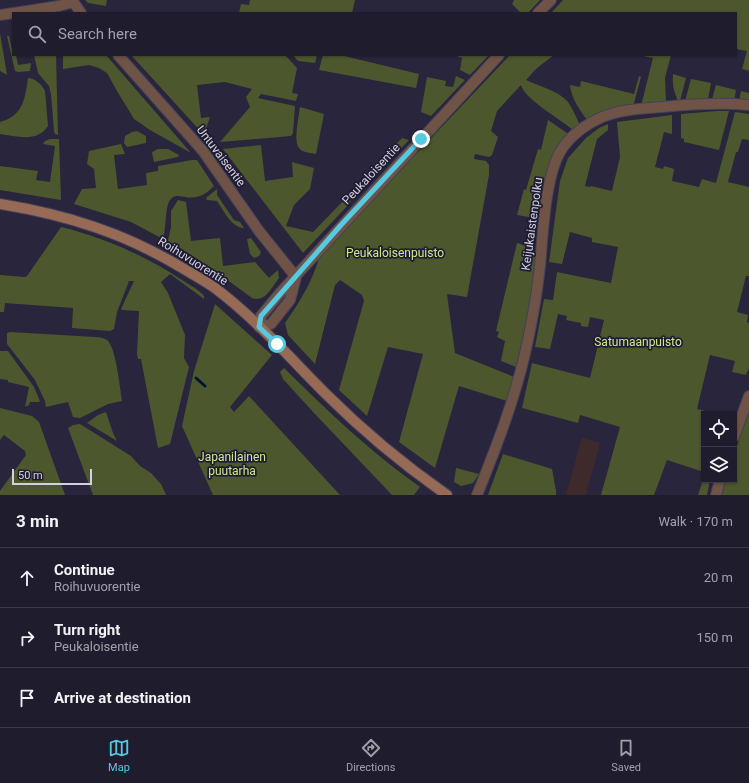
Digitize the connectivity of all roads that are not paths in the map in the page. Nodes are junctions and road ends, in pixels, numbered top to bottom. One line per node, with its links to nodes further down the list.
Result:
1 (551, 0): 5 (street)
2 (72, 1): 3 (street); 4 (street)
3 (19, 12)
4 (80, 12)
5 (539, 12)
6 (12, 13): 7 (street)
7 (0, 16)
8 (119, 56): 12 (street, Untuvaisentie)
9 (498, 56): 12 (street, Peukaloisentie)
10 (749, 105): 18 (street, Keijukaistenpolku)
11 (0, 204): 13 (main road, Roihuvuorentie)
12 (296, 277): 13 (street, Peukaloisentie)
13 (259, 327): 17 (main road, Roihuvuorentie)
14 (749, 396): 15 (street)
15 (737, 429)
16 (719, 483): 19 (street)
17 (447, 495)
18 (477, 495)
19 (716, 495)

